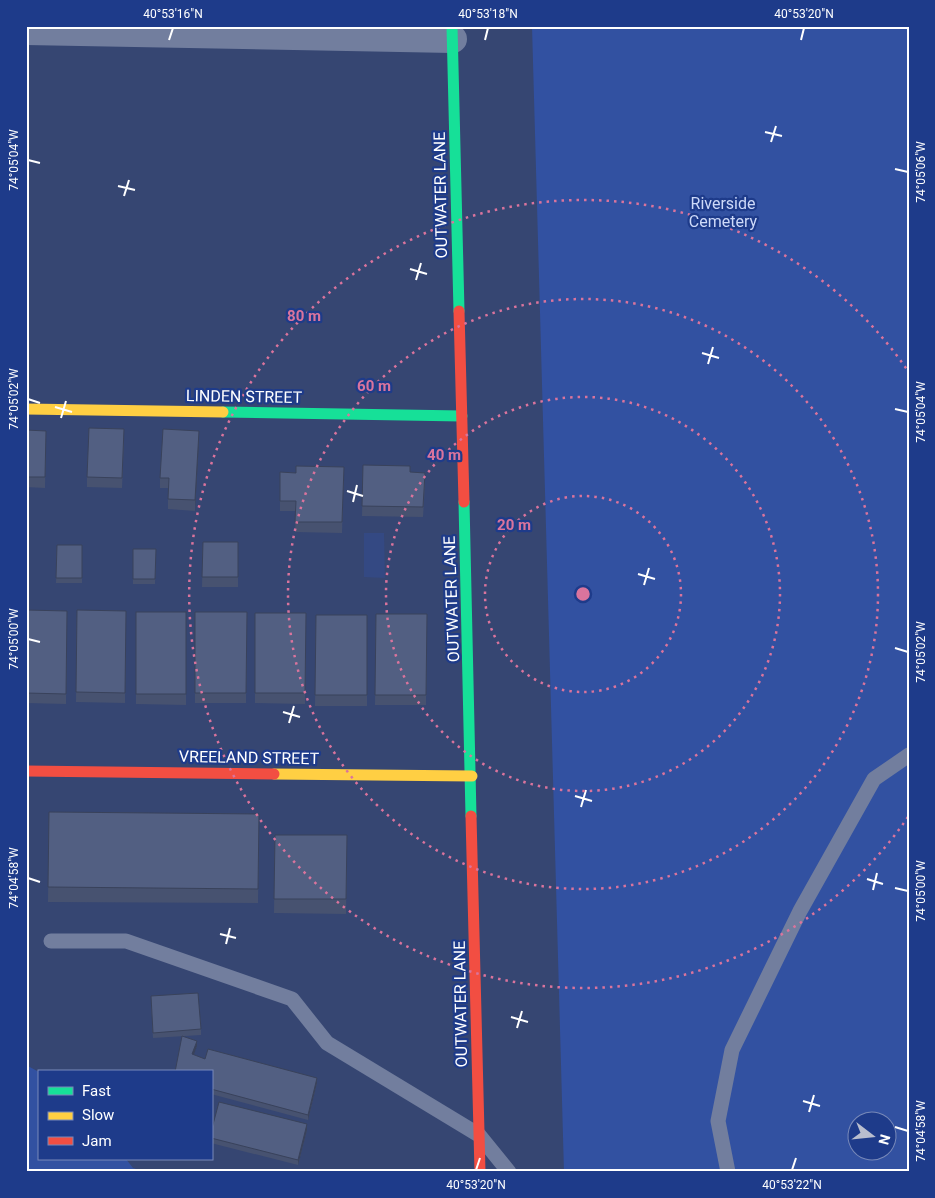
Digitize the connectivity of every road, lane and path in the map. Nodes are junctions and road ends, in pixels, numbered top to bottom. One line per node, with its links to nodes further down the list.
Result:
1 (26, 31): 2 (street)
2 (452, 33): 4 (street, OUTWATER LANE)
3 (26, 409): 4 (street, LINDEN STREET)
4 (462, 416): 7 (street, OUTWATER LANE)
5 (909, 755): 12 (lane)
6 (26, 771): 7 (street, VREELAND STREET)
7 (472, 776): 9 (street, OUTWATER LANE)
8 (51, 941): 9 (lane)
9 (479, 1135): 10 (street, OUTWATER LANE); 11 (lane)
10 (480, 1172)
11 (509, 1172)
12 (728, 1172)

